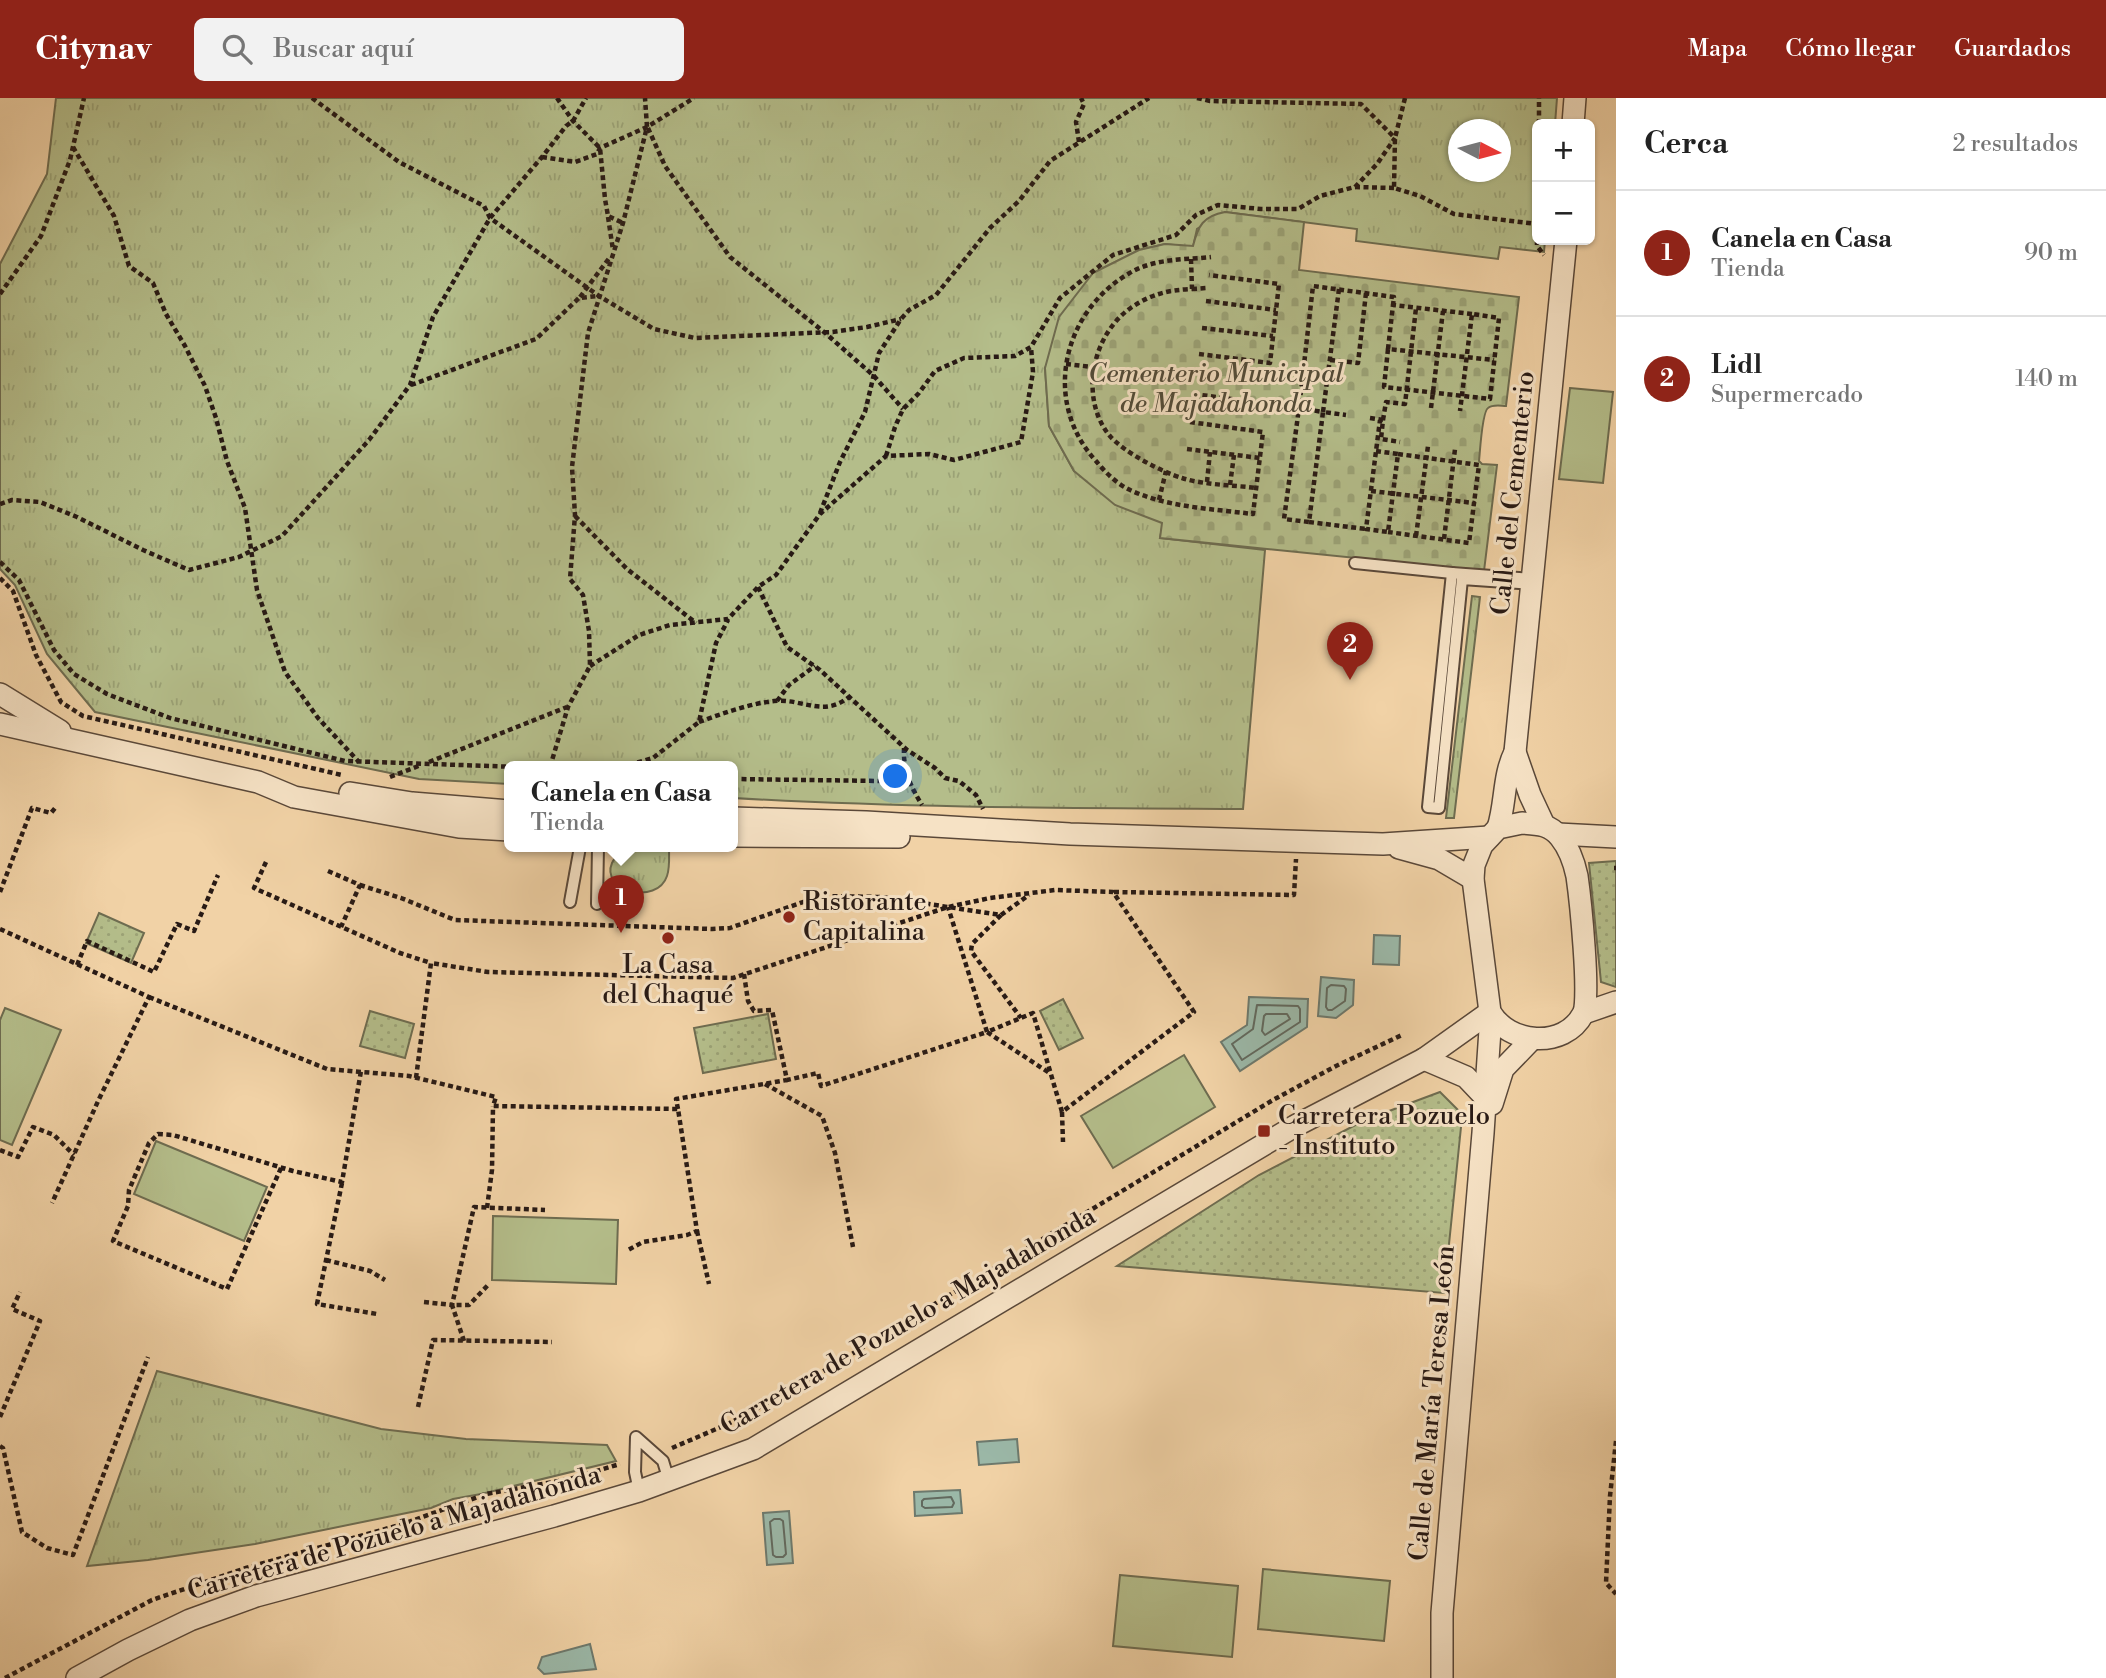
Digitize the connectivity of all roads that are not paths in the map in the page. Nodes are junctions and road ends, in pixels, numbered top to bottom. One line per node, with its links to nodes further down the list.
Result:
1 (1575, 98): 2 (street)
2 (1573, 119)
3 (1566, 245): 6 (street, Calle del Cementerio)
4 (1355, 563): 5 (lane)
5 (1452, 573): 6 (lane); 6 (lane)
6 (1532, 582): 10 (street, Calle del Cementerio)
7 (0, 694): 9 (street)
8 (0, 724): 9 (street)
9 (74, 740): 11 (street)
10 (1515, 752): 18 (street, Calle del Cementerio); 20 (street, Calle del Cementerio)
11 (258, 782): 12 (street); 19 (street)
12 (412, 803): 13 (street); 15 (street)
13 (504, 811)
14 (738, 818): 16 (street)
15 (504, 819)
16 (866, 822): 17 (street); 21 (street)
17 (738, 827)
18 (1551, 829): 20 (street); 23 (street); 31 (street)
19 (504, 830)
20 (1494, 833): 24 (street); 27 (street)
21 (1070, 834): 22 (street); 24 (street)
22 (738, 836)
23 (1616, 837)
24 (1383, 844): 27 (street)
25 (579, 852): 28 (lane)
26 (598, 852): 29 (lane)
27 (1473, 879): 32 (street)
28 (570, 902)
29 (597, 904)
30 (1616, 1002): 31 (street)
31 (1584, 1013): 33 (street)
32 (1490, 1014): 33 (street); 34 (street, Carretera de Pozuelo a Majadahonda); 35 (street, Calle de María Teresa León)
33 (1532, 1039): 36 (street, Calle de María Teresa León)
34 (1424, 1059): 35 (street); 37 (street, Carretera de Pozuelo a Majadahonda)
35 (1484, 1096): 36 (street, Calle de María Teresa León)
36 (1483, 1133): 40 (street, Calle de María Teresa León)
37 (669, 1481): 38 (street, Carretera de Pozuelo a Majadahonda); 38 (lane)
38 (639, 1491): 39 (street, Carretera de Pozuelo a Majadahonda)
39 (77, 1678)
40 (1442, 1678)

